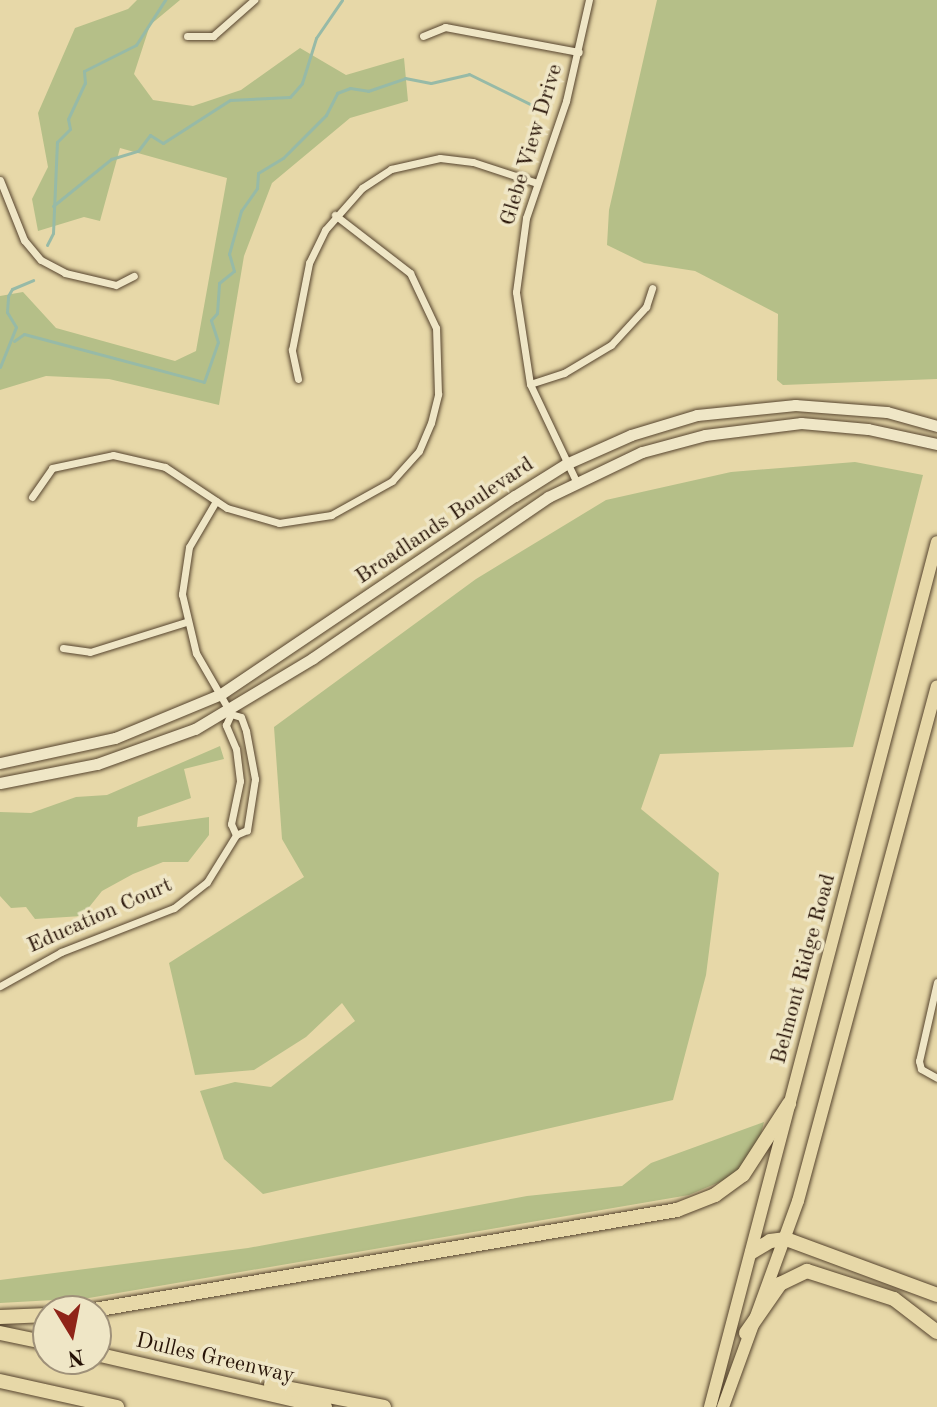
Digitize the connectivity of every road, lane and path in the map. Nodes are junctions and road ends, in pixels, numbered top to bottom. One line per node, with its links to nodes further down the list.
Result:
1 (254, 0): 3 (street)
2 (589, 0): 5 (street, Glebe View Drive)
3 (187, 36)
4 (423, 36): 5 (street)
5 (579, 52): 7 (street, Glebe View Drive)
6 (0, 180): 9 (street)
7 (537, 183): 8 (street); 12 (street, Glebe View Drive)
8 (335, 215): 11 (street); 20 (street)
9 (134, 276)
10 (652, 288): 12 (street)
11 (298, 379)
12 (530, 384): 17 (street, Glebe View Drive)
13 (937, 426): 17 (main road, Broadlands Boulevard)
14 (914, 438): 15 (main road, Broadlands Boulevard); 16 (main road); 18 (main road, Broadlands Boulevard)
15 (937, 444)
16 (937, 454)
17 (566, 464): 18 (street, Glebe View Drive); 25 (main road, Broadlands Boulevard)
18 (576, 481): 26 (main road, Broadlands Boulevard)
19 (32, 497): 20 (street)
20 (216, 501): 22 (street)
21 (937, 542): 33 (main road, Belmont Ridge Road)
22 (186, 622): 23 (street); 25 (street)
23 (63, 648)
24 (937, 686): 34 (main road)
25 (221, 694): 26 (street); 27 (main road, Broadlands Boulevard)
26 (230, 712): 28 (main road, Broadlands Boulevard); 29 (street); 29 (street, Education Court)
27 (0, 763)
28 (0, 783)
29 (236, 835): 31 (street, Education Court)
30 (937, 982): 32 (street)
31 (0, 986)
32 (937, 1078)
33 (789, 1104): 35 (main road, Belmont Ridge Road); 37 (highway)
34 (786, 1239): 35 (highway); 36 (highway); 42 (main road)
35 (752, 1252): 52 (main road, Belmont Ridge Road)
36 (937, 1295)
37 (112, 1307)
38 (32, 1316): 39 (highway)
39 (0, 1317)
40 (937, 1332): 42 (highway)
41 (0, 1333): 43 (highway)
42 (746, 1333): 53 (main road)
43 (32, 1340)
44 (112, 1358): 46 (highway, Dulles Greenway)
45 (0, 1381): 47 (highway)
46 (224, 1382): 50 (highway, Dulles Greenway); 51 (highway)
47 (25, 1386): 48 (highway); 49 (highway)
48 (72, 1407)
49 (117, 1407)
50 (325, 1407)
51 (384, 1407)
52 (710, 1407)
53 (723, 1407)

